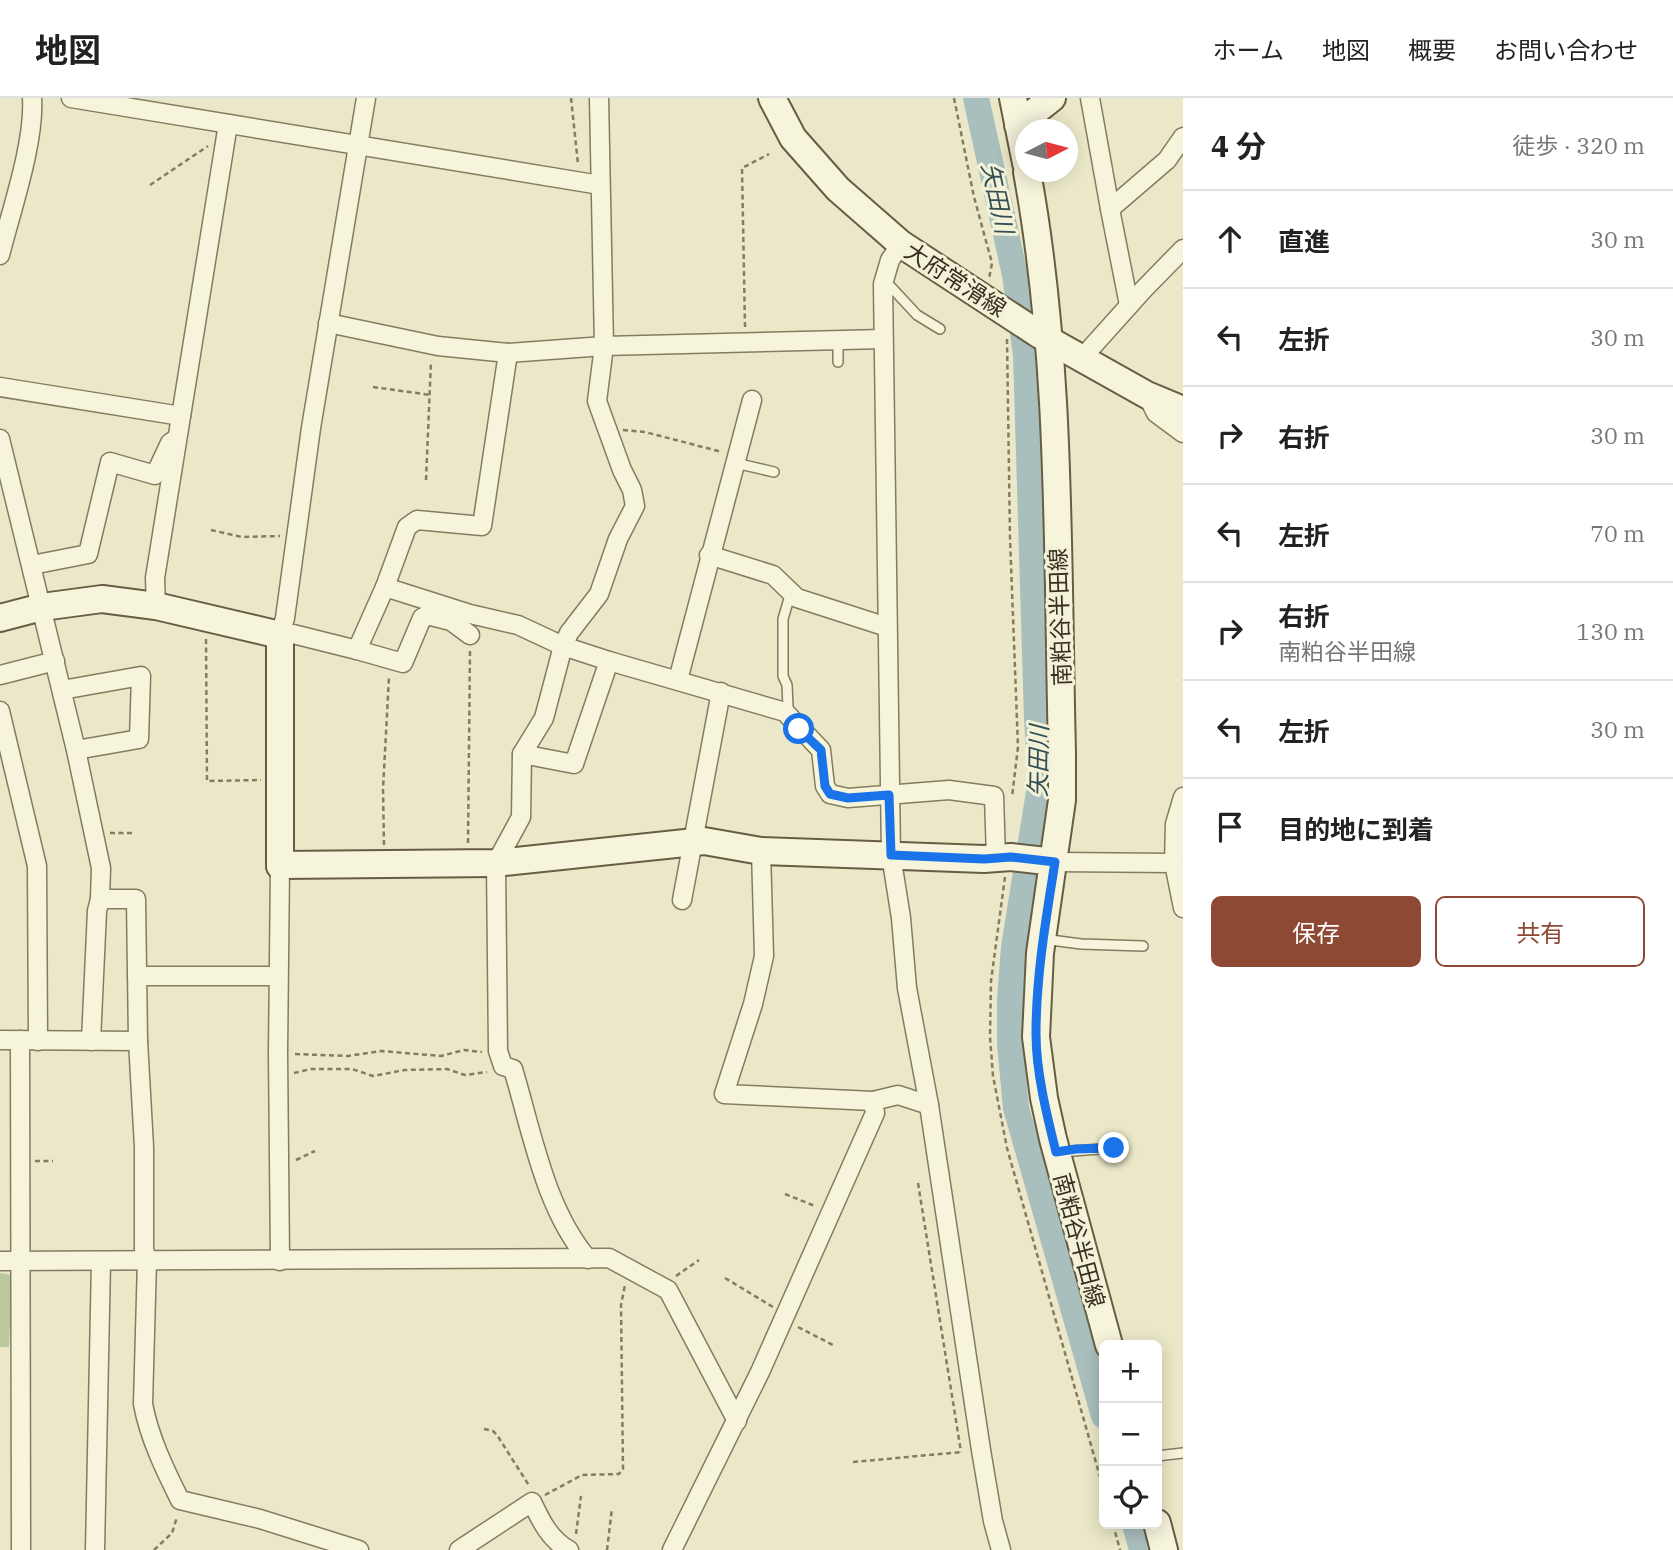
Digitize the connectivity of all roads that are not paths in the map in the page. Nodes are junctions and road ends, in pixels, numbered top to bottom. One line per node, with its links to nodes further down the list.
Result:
1 (32, 98): 19 (street)
2 (71, 98): 11 (street)
3 (366, 98): 13 (street)
4 (599, 98): 15 (street)
5 (772, 98): 17 (street, 大府常滑線)
6 (1013, 98): 9 (street)
7 (1052, 98): 10 (street)
8 (1090, 98): 16 (street)
9 (1017, 119)
10 (1026, 119)
11 (227, 132): 13 (street); 35 (street)
12 (1183, 137): 16 (street)
13 (359, 144): 15 (street); 22 (street)
14 (1029, 182): 24 (street, 南粕谷半田線)
15 (600, 185): 27 (street)
16 (1110, 209): 21 (street)
17 (901, 244): 20 (street); 24 (street, 大府常滑線)
18 (1183, 248): 21 (street)
19 (0, 255)
20 (883, 284): 23 (lane); 25 (street)
21 (1129, 305): 29 (street)
22 (328, 323): 28 (street); 49 (street)
23 (940, 329)
24 (1045, 338): 29 (street, 大府常滑線); 69 (street, 南粕谷半田線)
25 (883, 339): 26 (street); 48 (street)
26 (838, 342): 27 (street); 30 (lane)
27 (604, 346): 28 (street); 51 (street)
28 (508, 353): 43 (street)
29 (1082, 358): 32 (street, 大府常滑線)
30 (838, 362)
31 (0, 387): 35 (street)
32 (1147, 395): 34 (street, 大府常滑線); 36 (street)
33 (752, 400): 39 (street)
34 (1183, 410)
35 (181, 416): 37 (street)
36 (1183, 433)
37 (178, 438): 42 (street); 45 (street)
38 (0, 439): 42 (street)
39 (736, 459): 40 (lane); 41 (street)
40 (774, 472)
41 (709, 555): 44 (street); 56 (street)
42 (32, 565): 46 (street)
43 (385, 587): 51 (street); 52 (street)
44 (791, 592): 48 (street); 60 (lane)
45 (156, 606): 46 (street); 49 (street)
46 (43, 607): 47 (street); 53 (street)
47 (0, 618)
48 (887, 627): 63 (street)
49 (280, 635): 52 (street); 71 (street)
50 (470, 635): 52 (street)
51 (563, 646): 54 (street); 62 (street)
52 (357, 650)
53 (55, 661): 55 (street); 57 (street)
54 (609, 662): 56 (street); 62 (street)
55 (0, 675)
56 (678, 680): 58 (street)
57 (62, 690): 61 (street); 61 (street)
58 (722, 692): 60 (street); 65 (street)
59 (0, 710): 81 (street)
60 (785, 712): 63 (street)
61 (76, 750): 73 (street)
62 (522, 754): 70 (street)
63 (889, 795): 67 (street); 68 (street)
64 (1183, 797): 72 (street)
65 (691, 843): 66 (street); 70 (street); 74 (street)
66 (761, 851): 67 (street); 84 (street)
67 (891, 855): 68 (street); 85 (street)
68 (1004, 857): 69 (street)
69 (1052, 861): 72 (street); 76 (street, 南粕谷半田線)
70 (496, 863): 71 (street); 88 (street)
71 (280, 865): 79 (street)
72 (1178, 866): 75 (street)
73 (100, 899): 78 (street); 82 (street)
74 (682, 900)
75 (1183, 908)
76 (1042, 939): 77 (lane); 87 (street, 南粕谷半田線)
77 (1143, 946)
78 (137, 976): 79 (street); 83 (street)
79 (278, 976): 93 (street)
80 (0, 1040): 81 (street)
81 (29, 1040): 82 (street); 90 (street)
82 (91, 1041): 83 (street)
83 (138, 1041): 92 (street)
84 (873, 1101): 85 (street); 95 (street)
85 (929, 1105): 105 (street)
86 (1114, 1148): 87 (lane)
87 (1056, 1152): 94 (street, 南粕谷半田線)
88 (588, 1259): 93 (street); 95 (street)
89 (0, 1261): 90 (street)
90 (21, 1261): 91 (street); 100 (street)
91 (101, 1261): 92 (street); 101 (street)
92 (147, 1261): 93 (street); 102 (street)
93 (280, 1261)
94 (1108, 1340)
95 (737, 1421): 104 (street)
96 (1183, 1453): 97 (lane)
97 (1162, 1455)
98 (1159, 1529): 106 (street)
99 (572, 1543): 103 (street)
100 (21, 1550)
101 (95, 1550)
102 (359, 1550)
103 (459, 1550)
104 (672, 1550)
105 (1001, 1550)
106 (1164, 1550)

